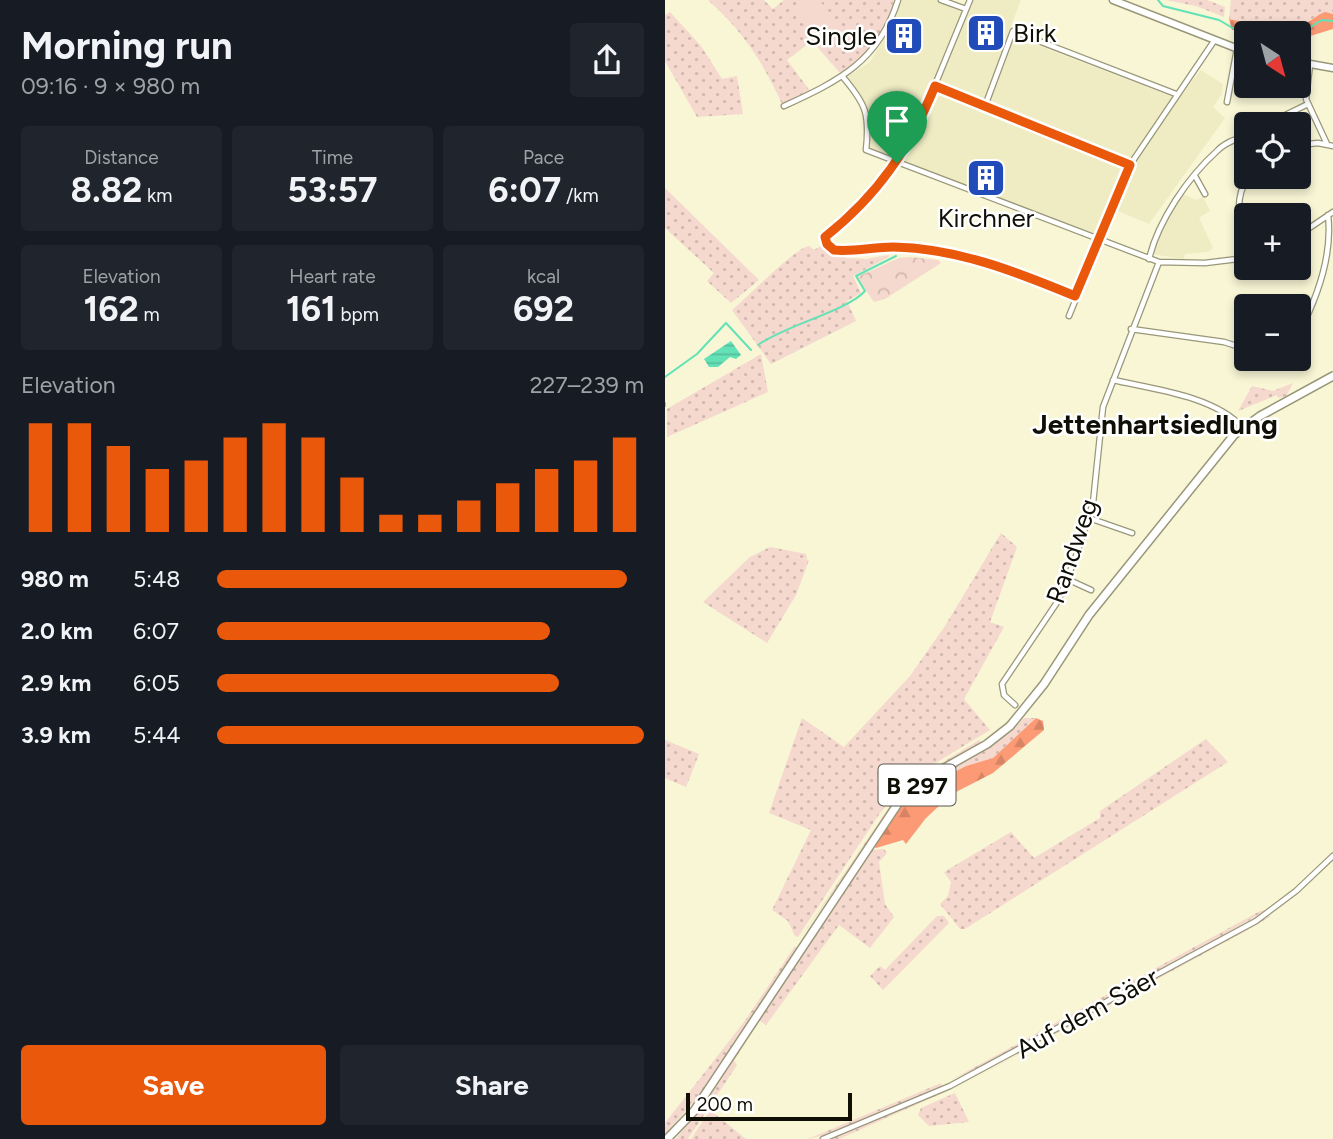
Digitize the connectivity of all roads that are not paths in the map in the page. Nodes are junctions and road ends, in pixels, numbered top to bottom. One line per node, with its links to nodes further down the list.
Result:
1 (898, 0): 11 (street)
2 (941, 0): 5 (street)
3 (970, 0): 5 (street)
4 (1113, 0): 6 (street)
5 (966, 9): 12 (street)
6 (1214, 41): 7 (street); 13 (street)
7 (1234, 49)
8 (1311, 64): 10 (street)
9 (1234, 66): 15 (street)
10 (1333, 68)
11 (842, 76): 17 (street); 23 (street)
12 (935, 86): 18 (street); 23 (street)
13 (1176, 94): 18 (street); 24 (street)
14 (1306, 98): 16 (street)
15 (1227, 102)
16 (1308, 104): 19 (street); 22 (street)
17 (784, 106)
18 (985, 106): 24 (street)
19 (1292, 112)
20 (1234, 141): 25 (street)
21 (1311, 145): 22 (street)
22 (1330, 145)
23 (897, 163): 29 (street); 33 (street)
24 (1130, 165): 29 (street)
25 (1195, 177): 26 (street); 30 (street)
26 (1205, 194)
27 (1330, 214): 28 (street); 34 (street)
28 (1311, 227)
29 (1099, 242): 30 (street); 33 (street)
30 (1149, 258): 32 (street)
31 (1234, 259): 32 (street)
32 (1159, 261): 36 (street, Randweg)
33 (1075, 296): 35 (street)
34 (1311, 307)
35 (1069, 316)
36 (1131, 329): 37 (street); 39 (street, Randweg)
37 (1234, 345)
38 (1333, 376): 40 (main road, B 297)
39 (1114, 380): 40 (street); 41 (street, Randweg)
40 (1243, 428): 47 (main road, B 297)
41 (1089, 518): 42 (street); 43 (street, Randweg)
42 (1132, 533)
43 (1067, 579): 44 (street); 45 (street, Randweg)
44 (1091, 590)
45 (1015, 705)
46 (1333, 856): 48 (street, Auf dem Säer)
47 (667, 1139)
48 (823, 1139)

